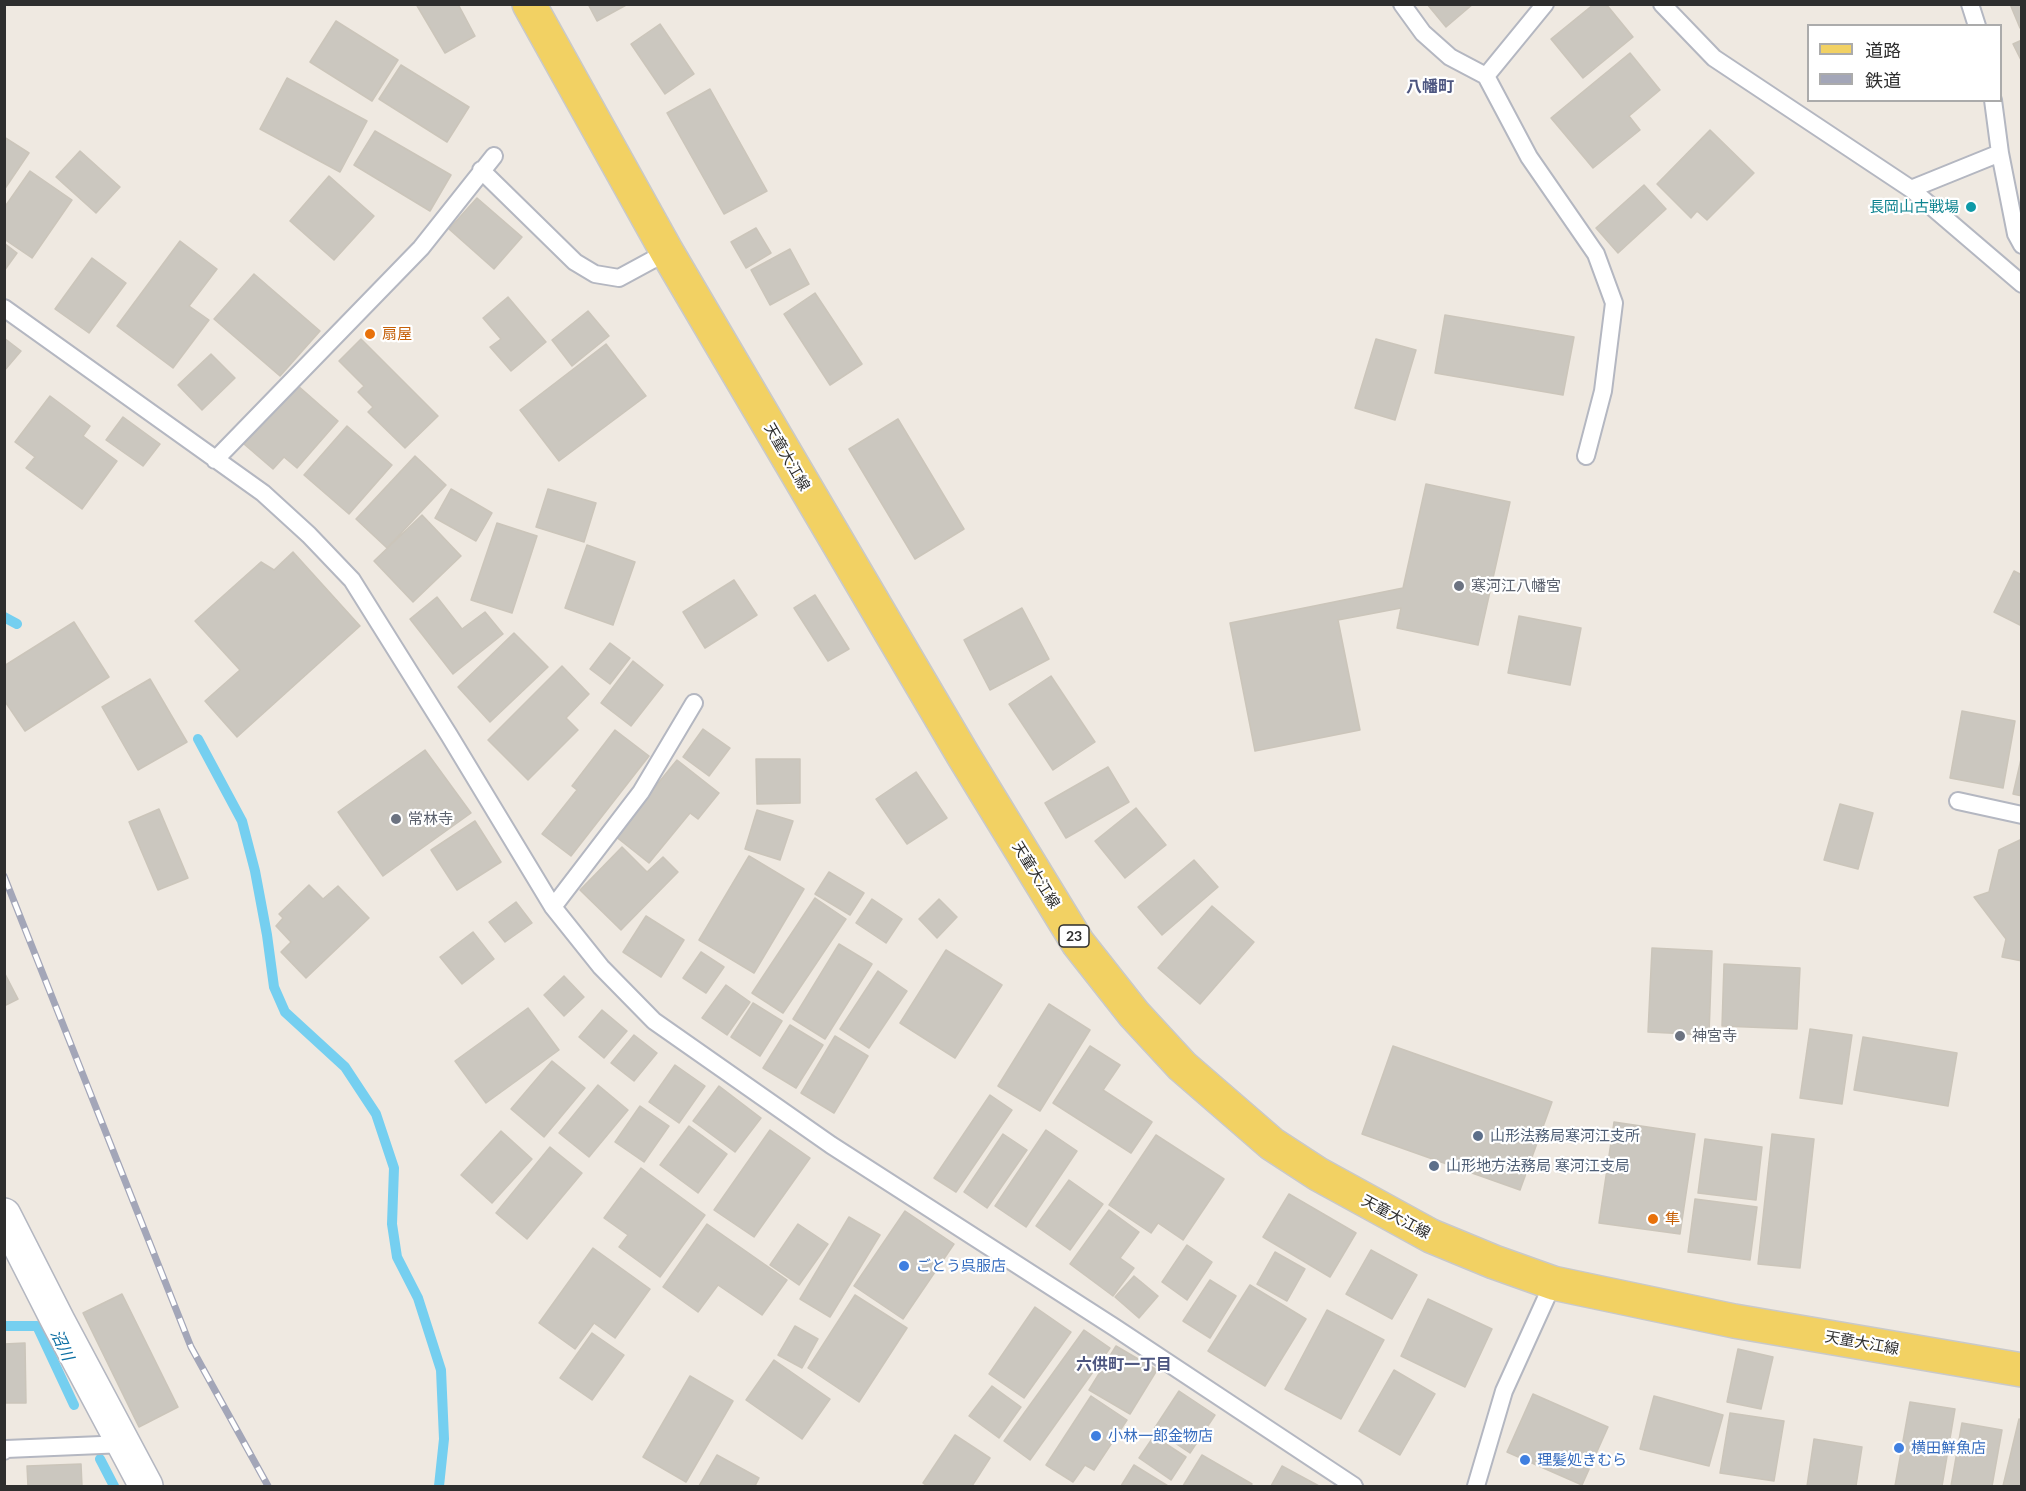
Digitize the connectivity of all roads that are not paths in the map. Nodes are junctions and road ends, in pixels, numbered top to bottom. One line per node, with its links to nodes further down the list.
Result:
1 (529, 4): 14 (main road, 天童大江線 / 23)
2 (1402, 4): 7 (lane)
3 (1545, 4): 7 (lane)
4 (1662, 4): 12 (lane)
5 (1970, 4): 6 (lane)
6 (1976, 24)
7 (1486, 76): 17 (lane)
8 (1994, 102): 9 (lane)
9 (2000, 153): 12 (lane); 13 (lane)
10 (494, 156): 11 (lane)
11 (481, 170): 14 (lane); 18 (lane)
12 (1911, 189): 15 (lane)
13 (2022, 245)
14 (667, 252): 24 (main road, 天童大江線 / 23)
15 (2022, 284)
16 (4, 308): 18 (lane)
17 (1586, 456)
18 (215, 460): 22 (lane)
19 (694, 704): 22 (lane)
20 (1958, 801): 21 (lane)
21 (2022, 815)
22 (553, 908): 28 (lane)
23 (4, 1215): 26 (street)
24 (1553, 1283): 25 (main road, 天童大江線 / 23); 31 (lane)
25 (2022, 1370)
26 (125, 1444): 27 (lane); 29 (street)
27 (4, 1451)
28 (1332, 1481): 30 (lane)
29 (147, 1486)
30 (1354, 1486)
31 (1476, 1486)

